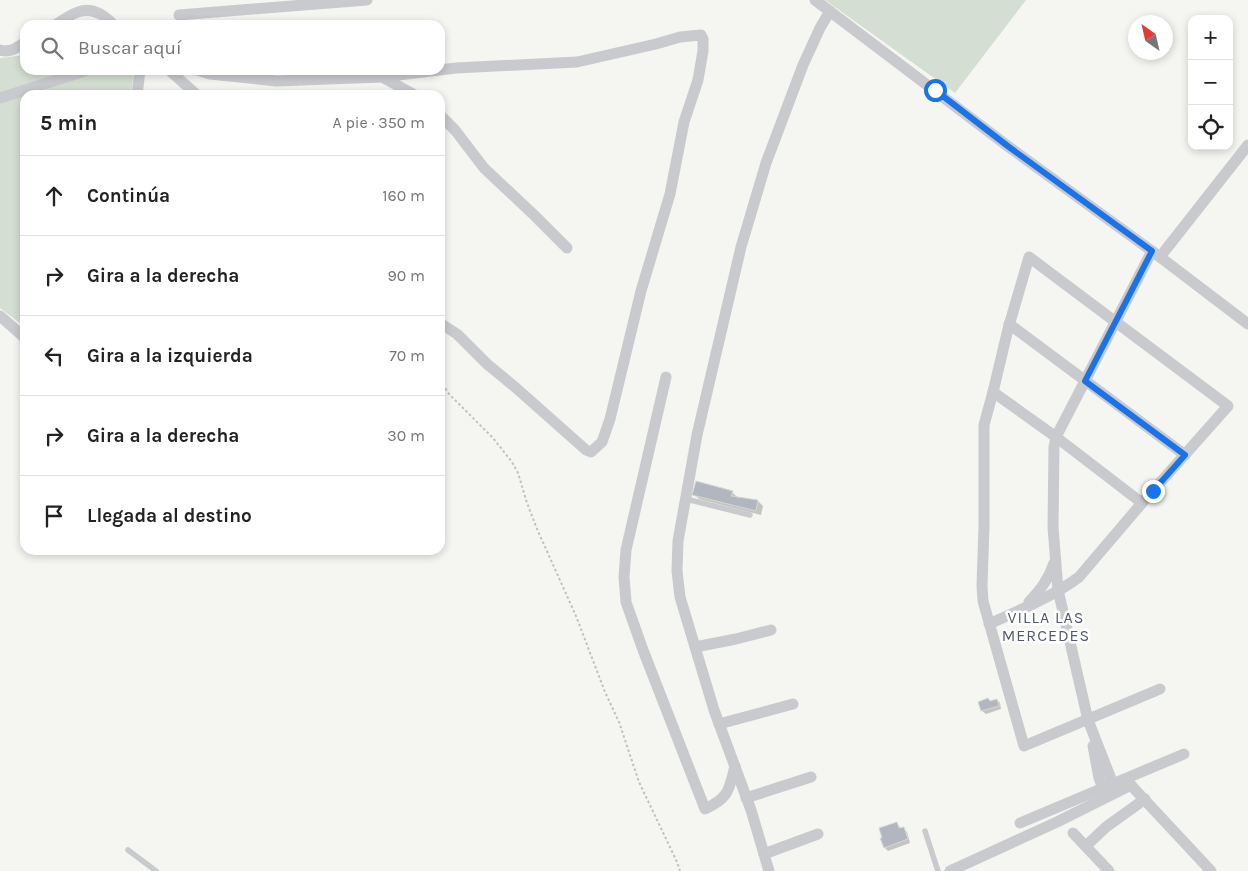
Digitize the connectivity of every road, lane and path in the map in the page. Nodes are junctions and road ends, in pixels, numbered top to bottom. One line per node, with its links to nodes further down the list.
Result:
1 (367, 0): 4 (street)
2 (815, 0): 3 (street)
3 (830, 11): 25 (street); 38 (street)
4 (179, 15)
5 (63, 20): 6 (street)
6 (108, 20)
7 (20, 45): 8 (street)
8 (0, 50)
9 (445, 69): 30 (street)
10 (72, 75): 16 (street)
11 (139, 75): 17 (street)
12 (175, 75): 18 (street)
13 (220, 75): 15 (street)
14 (398, 75): 15 (street)
15 (382, 77): 19 (street)
16 (25, 90)
17 (138, 90)
18 (191, 90)
19 (406, 90)
20 (20, 92): 21 (street)
21 (0, 98)
22 (445, 120): 24 (street)
23 (1248, 145): 25 (street)
24 (566, 248)
25 (1156, 254): 27 (street); 29 (street)
26 (0, 316): 31 (street)
27 (1116, 322): 28 (street); 33 (street); 37 (street)
28 (1009, 324): 33 (street); 35 (street)
29 (1248, 324)
30 (445, 326)
31 (20, 334)
32 (666, 377): 52 (street)
33 (1085, 381): 36 (street); 37 (street)
34 (445, 388): 67 (path)
35 (993, 392): 36 (street); 44 (street)
36 (1056, 437): 39 (street); 41 (street)
37 (1185, 455): 39 (street)
38 (686, 498): 40 (lane); 46 (street)
39 (1142, 503): 42 (street)
40 (750, 515)
41 (1055, 559): 42 (street); 43 (street)
42 (1058, 590): 43 (street); 49 (street)
43 (1025, 607): 44 (street)
44 (989, 624): 49 (street)
45 (771, 630): 46 (street)
46 (695, 647): 50 (street)
47 (1160, 689): 49 (street)
48 (793, 704): 50 (street)
49 (1088, 720): 55 (street)
50 (719, 724): 52 (street)
51 (1184, 754): 54 (street)
52 (735, 766): 56 (street)
53 (811, 777): 56 (street)
54 (1128, 782): 55 (street); 57 (street); 65 (street)
55 (1108, 786): 58 (street)
56 (746, 798): 64 (street)
57 (1145, 799): 62 (street); 71 (street)
58 (1020, 823)
59 (925, 832): 69 (lane)
60 (1073, 833): 62 (street)
61 (818, 834): 64 (street)
62 (1086, 846): 70 (street)
63 (128, 850): 66 (lane)
64 (764, 854): 68 (street)
65 (955, 870)
66 (156, 871)
67 (680, 871)
68 (769, 871)
69 (938, 871)
70 (1109, 871)
71 (1211, 871)

